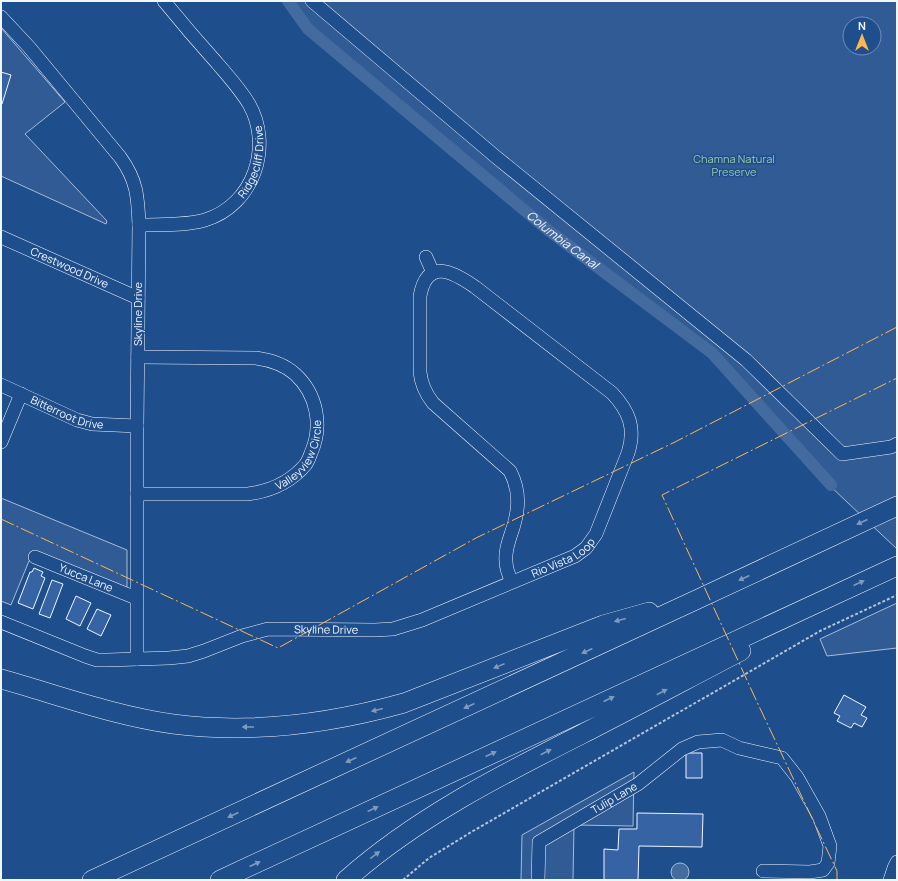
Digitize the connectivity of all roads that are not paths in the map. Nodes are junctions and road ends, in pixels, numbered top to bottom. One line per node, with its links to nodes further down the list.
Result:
1 (164, 1): 4 (street, Ridgecliff Drive)
2 (312, 1): 14 (street)
3 (1, 17): 4 (street, Skyline Drive)
4 (139, 225): 8 (street, Skyline Drive)
5 (1, 237): 8 (street, Crestwood Drive)
6 (426, 257): 7 (street)
7 (433, 273): 19 (street); 19 (street, Rio Vista Loop)
8 (138, 298): 9 (street, Skyline Drive)
9 (138, 357): 12 (street, Skyline Drive); 15 (street, Valleyview Circle)
10 (1, 385): 11 (street, Bitterroot Drive)
11 (21, 394): 12 (street, Bitterroot Drive); 13 (street)
12 (137, 426): 15 (street, Skyline Drive)
13 (1, 442)
14 (897, 444)
15 (137, 494): 20 (street, Skyline Drive)
16 (897, 506): 21 (highway, one-way to 21)
17 (35, 557): 20 (street, Yucca Lane)
18 (897, 566): 22 (highway, one-way to 18)
19 (512, 582): 24 (street, Skyline Drive)
20 (136, 598): 24 (street, Skyline Drive)
21 (698, 599): 25 (highway, one-way to 25); 28 (highway, one-way to 28)
22 (824, 600): 29 (highway, one-way to 22); 30 (highway, one-way to 22)
23 (1, 622): 24 (street, Skyline Drive)
24 (137, 659)
25 (1, 679)
26 (897, 862): 32 (street)
27 (763, 871): 31 (street, Tulip Lane)
28 (92, 880)
29 (220, 880)
30 (346, 880)
31 (538, 880)
32 (890, 880)

